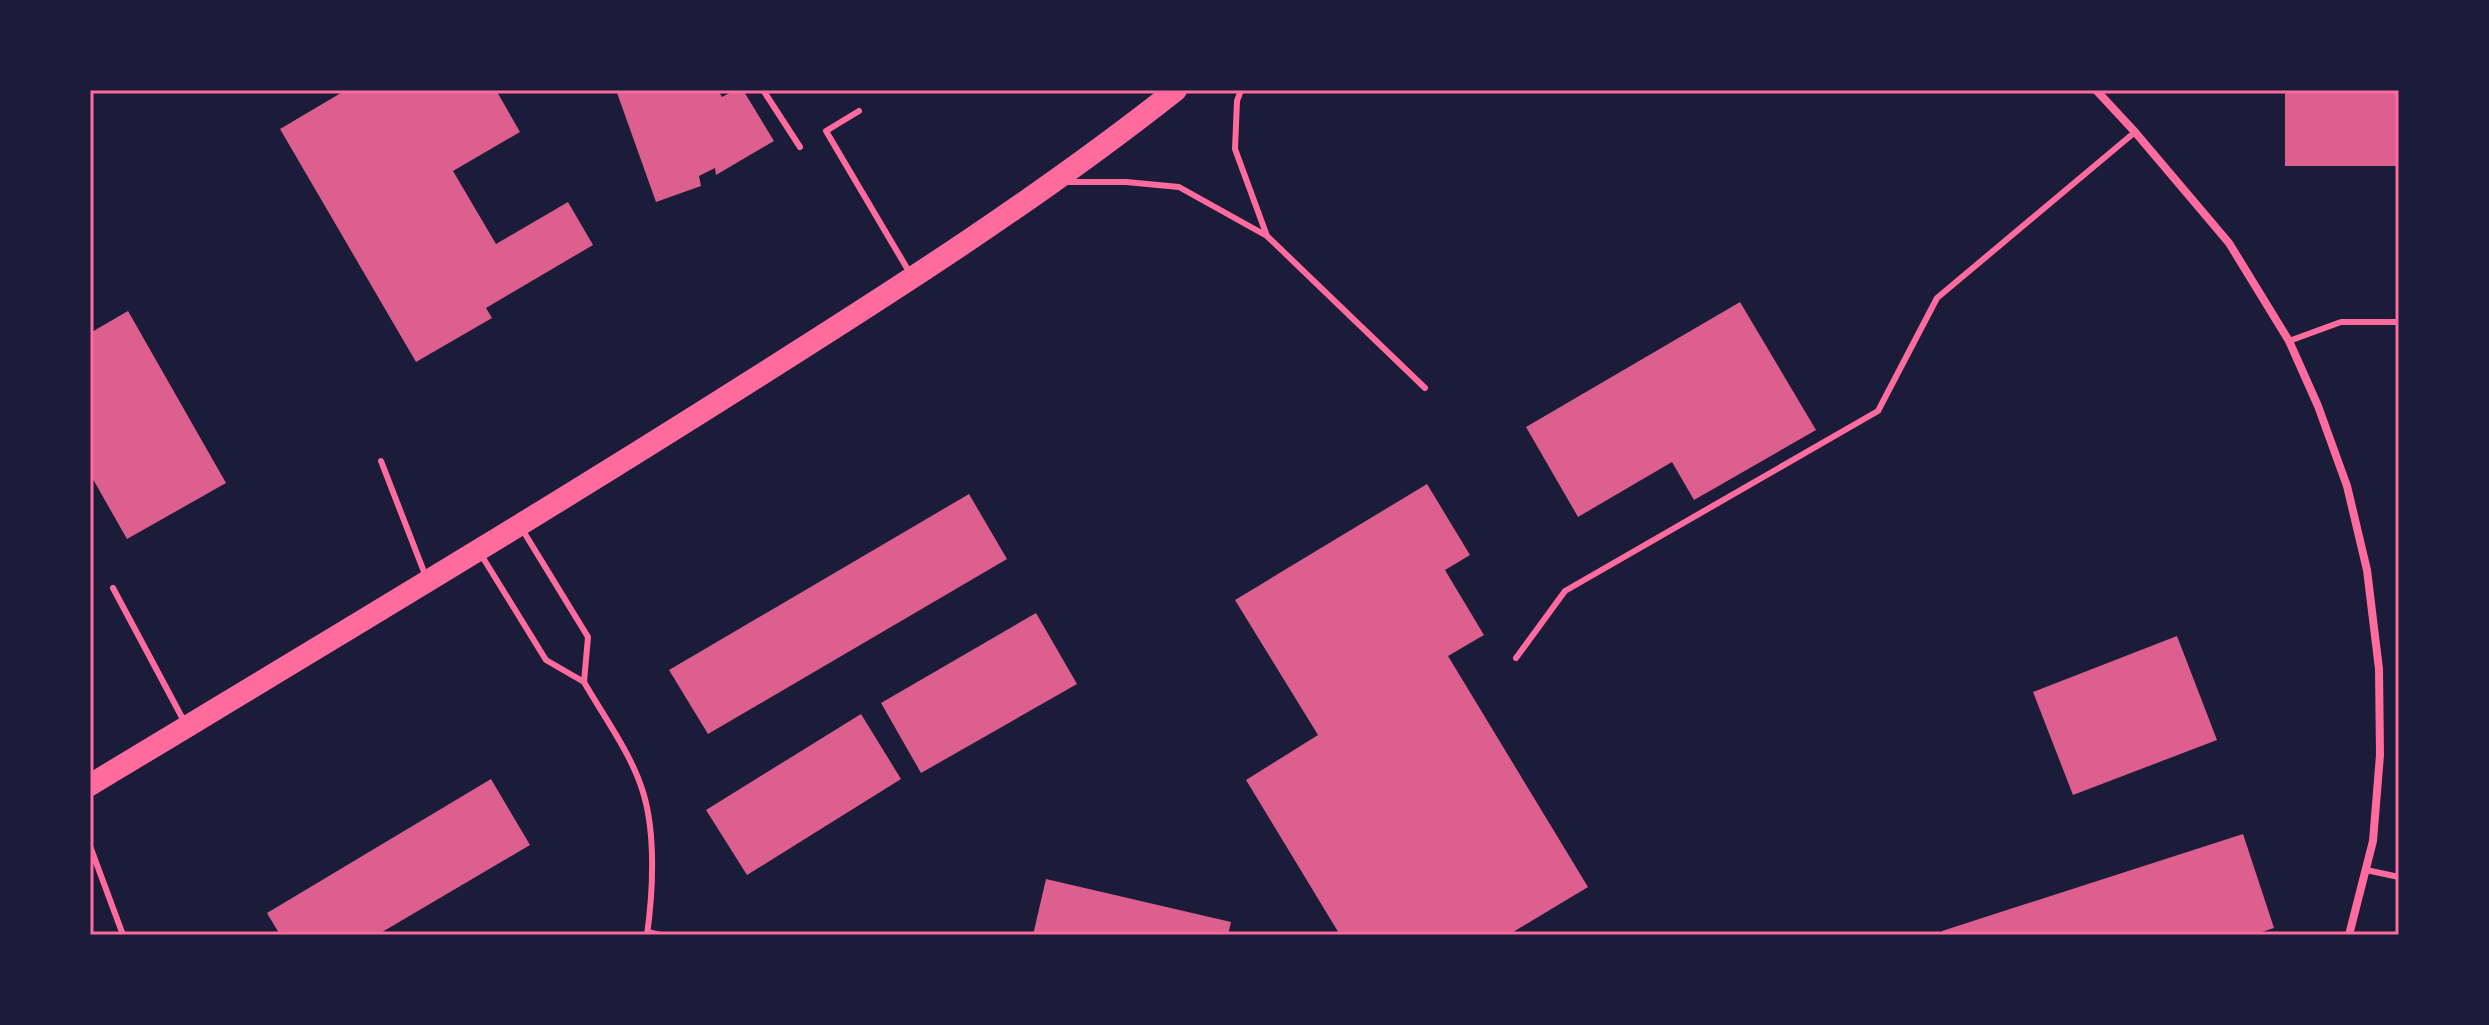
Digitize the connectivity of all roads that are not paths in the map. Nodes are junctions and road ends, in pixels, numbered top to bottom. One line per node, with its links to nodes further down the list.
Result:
1 (763, 90): 7 (lane)
2 (1176, 90): 8 (highway)
3 (1241, 90): 9 (lane)
4 (2096, 90): 6 (street)
5 (859, 111): 10 (lane)
6 (2135, 132): 12 (street); 19 (lane)
7 (800, 147)
8 (1054, 182): 9 (lane); 10 (highway)
9 (1267, 236): 13 (lane)
10 (912, 278): 15 (highway)
11 (2399, 322): 12 (lane)
12 (2289, 341): 24 (street)
13 (1425, 388)
14 (381, 461): 17 (lane)
15 (519, 525): 16 (highway); 20 (lane)
16 (478, 550): 17 (highway); 20 (lane)
17 (427, 580): 21 (highway)
18 (113, 588): 21 (lane)
19 (1516, 658)
20 (584, 682): 26 (lane)
21 (187, 726): 22 (highway)
22 (90, 785)
23 (90, 846): 27 (lane)
24 (2366, 870): 25 (lane); 29 (street)
25 (2399, 877)
26 (647, 934): 28 (lane)
27 (123, 935)
28 (660, 935)
29 (2349, 935)

